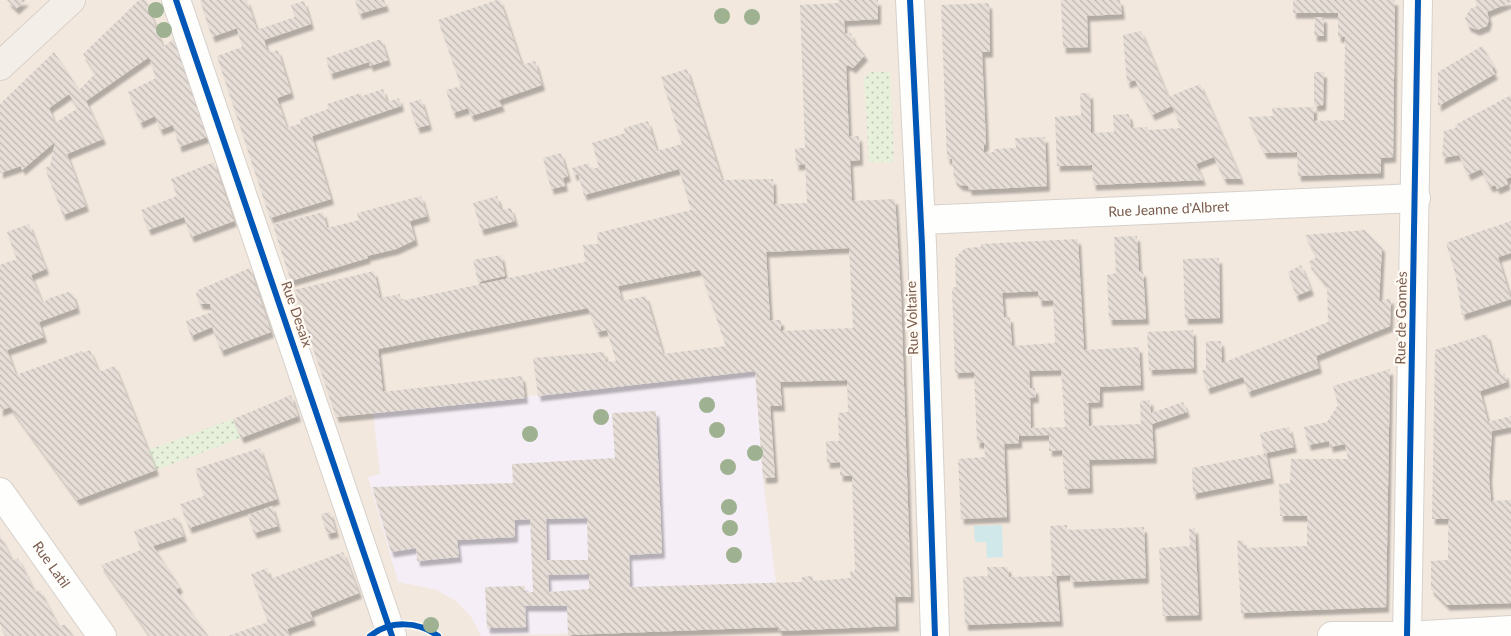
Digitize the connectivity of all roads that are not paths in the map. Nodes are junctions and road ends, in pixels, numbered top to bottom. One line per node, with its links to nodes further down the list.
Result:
1 (71, 0): 5 (main road)
2 (176, 0): 11 (street, Rue Desaix)
3 (910, 0): 7 (street, Rue Voltaire)
4 (1418, 0): 6 (street, Rue de Gonnès)
5 (0, 66)
6 (1416, 198): 7 (street, Rue Jeanne d'Albret); 14 (street, Rue de Gonnès)
7 (921, 220): 12 (street, Rue Voltaire)
8 (0, 492): 10 (street, Rue Latil)
9 (1511, 630): 14 (street)
10 (102, 636)
11 (392, 636)
12 (935, 636)
13 (1332, 636): 14 (street)
14 (1407, 636)

